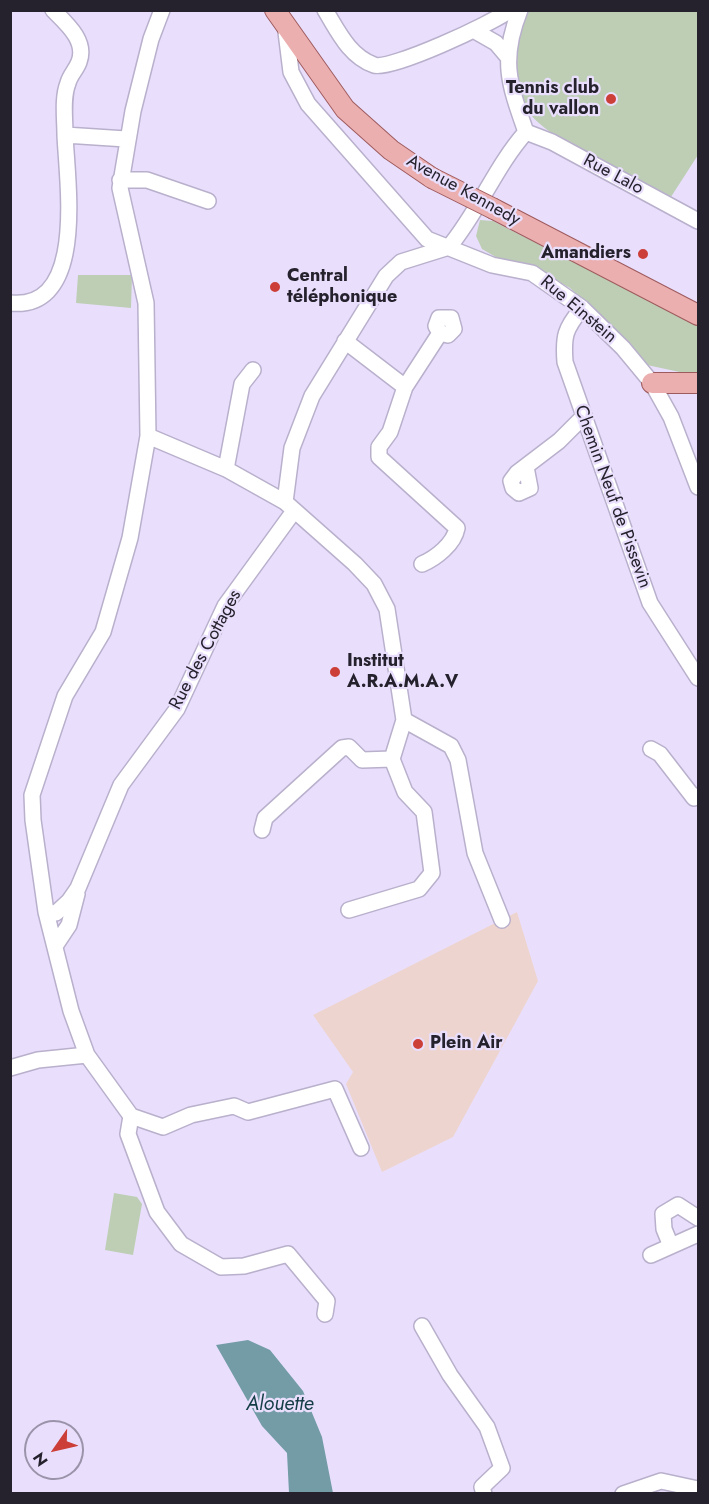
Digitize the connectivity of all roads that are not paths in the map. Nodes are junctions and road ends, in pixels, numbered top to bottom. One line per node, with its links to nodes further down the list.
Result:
1 (53, 10): 10 (street)
2 (162, 10): 11 (street)
3 (326, 10): 7 (street)
4 (510, 10): 7 (street)
5 (520, 10): 8 (street)
6 (280, 17): 15 (street, Rue Einstein); 18 (main road, Avenue Kennedy, bridge)
7 (475, 31): 8 (street)
8 (507, 56): 9 (street)
9 (526, 132): 14 (street, Rue Lalo); 15 (street)
10 (65, 135): 11 (street); 16 (street)
11 (126, 139): 12 (street)
12 (120, 180): 13 (street); 26 (street)
13 (208, 201)
14 (699, 221)
15 (449, 246): 17 (street, Rue Einstein); 20 (street, Rue des Cottages)
16 (10, 303)
17 (582, 308): 22 (street, Rue Einstein); 25 (street, Chemin Neuf de Pissevin)
18 (699, 315)
19 (440, 333): 24 (street)
20 (345, 341): 24 (street); 30 (street, Rue des Cottages)
21 (253, 370): 28 (street)
22 (652, 383): 23 (main road); 29 (street, Rue Einstein)
23 (699, 383)
24 (405, 387): 31 (street)
25 (583, 417): 27 (street); 32 (street, Chemin Neuf de Pissevin)
26 (148, 436): 28 (street); 39 (street)
27 (526, 467)
28 (226, 469): 30 (street)
29 (699, 487)
30 (289, 507): 33 (street); 38 (street, Rue des Cottages)
31 (422, 564)
32 (699, 678)
33 (404, 720): 35 (street); 41 (street)
34 (651, 749): 36 (street)
35 (392, 759): 37 (street); 40 (street)
36 (699, 796)
37 (262, 830)
38 (78, 888): 39 (street); 42 (street, Rue des Cottages)
39 (45, 906): 42 (street)
40 (350, 910)
41 (502, 920)
42 (54, 946): 43 (street)
43 (87, 1055): 44 (street); 45 (street)
44 (10, 1068)
45 (131, 1116): 46 (street); 51 (street)
46 (361, 1148)
47 (699, 1218): 49 (street)
48 (699, 1234): 49 (street)
49 (671, 1246): 50 (street)
50 (651, 1255)
51 (325, 1314)
52 (422, 1326): 54 (street)
53 (699, 1489): 55 (street)
54 (484, 1494)
55 (622, 1494)

